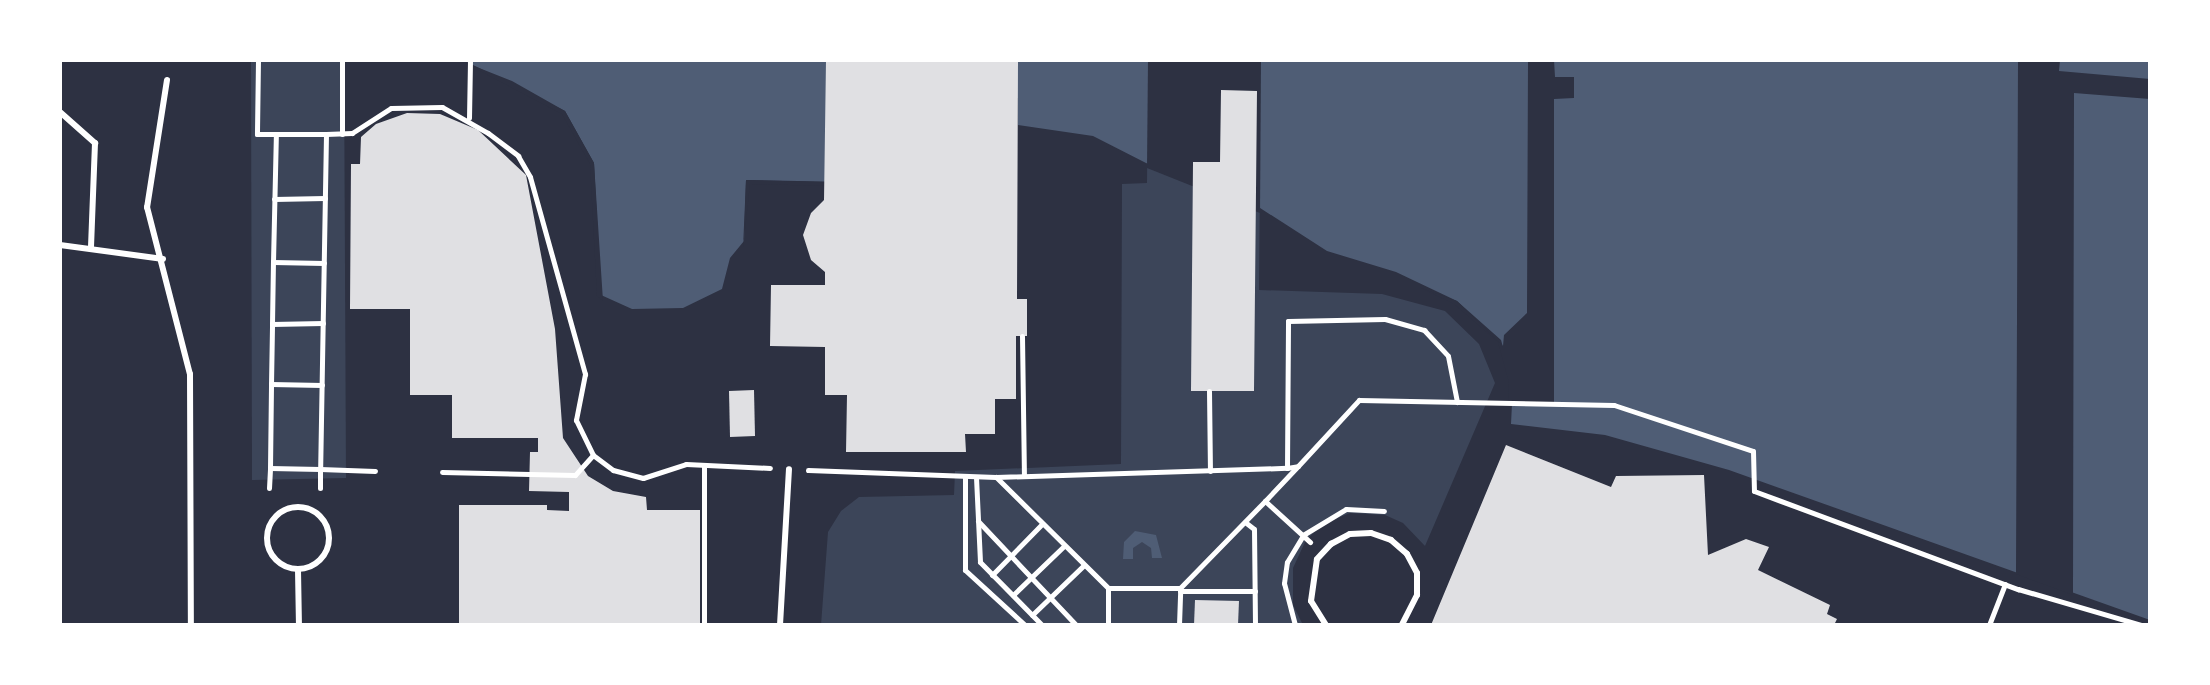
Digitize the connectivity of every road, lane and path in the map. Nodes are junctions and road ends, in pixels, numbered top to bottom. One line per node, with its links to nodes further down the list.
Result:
1 (258, 60): 7 (path)
2 (342, 60): 9 (path)
3 (470, 60): 6 (path)
4 (167, 80): 14 (lane)
5 (60, 112): 13 (lane)
6 (469, 118): 9 (path); 24 (path)
7 (276, 134): 8 (path); 11 (path)
8 (326, 134): 9 (path); 10 (path)
9 (342, 134)
10 (325, 198): 11 (path); 16 (path)
11 (274, 199): 15 (path)
12 (60, 245): 13 (lane)
13 (91, 249): 14 (lane)
14 (163, 259): 58 (lane)
15 (273, 262): 16 (path); 18 (path)
16 (324, 263): 17 (path)
17 (323, 323): 18 (path); 21 (path)
18 (272, 324): 20 (path)
19 (1022, 336): 35 (path)
20 (271, 384): 21 (path); 27 (path)
21 (322, 385): 29 (path)
22 (1209, 391): 32 (path)
23 (1457, 402): 26 (path); 28 (path); 51 (path)
24 (593, 455): 25 (path); 33 (path)
25 (704, 465): 30 (path); 60 (path)
26 (1298, 466): 28 (path); 40 (path)
27 (270, 468): 29 (path); 38 (path)
28 (1287, 468): 32 (path)
29 (320, 469): 31 (path); 39 (path)
30 (789, 469): 34 (path); 61 (lane)
31 (375, 471)
32 (1210, 471): 35 (path)
33 (442, 472)
34 (965, 476): 36 (path); 62 (path)
35 (1024, 476): 37 (path)
36 (976, 477): 37 (path); 41 (path)
37 (996, 477): 43 (path)
38 (269, 488)
39 (320, 488)
40 (1265, 501): 42 (path); 45 (path)
41 (978, 520): 46 (path); 49 (path)
42 (1245, 522): 53 (path); 54 (path)
43 (1042, 524): 44 (path); 46 (path)
44 (1064, 546): 47 (path); 50 (path)
45 (1323, 553): 68 (lane); 69 (lane)
46 (1011, 556): 49 (path); 50 (path)
47 (1084, 565): 52 (path); 56 (path)
48 (298, 570): 48 (lane); 59 (lane)
49 (992, 575): 55 (path)
50 (1031, 577): 55 (path); 56 (path)
51 (2005, 584): 70 (path); 71 (path)
52 (1108, 588): 53 (path); 65 (path)
53 (1180, 589): 54 (path); 66 (path)
54 (1255, 591): 67 (path)
55 (1013, 595): 57 (path)
56 (1050, 597): 57 (path); 64 (path)
57 (1032, 615): 63 (path)
58 (191, 625)
59 (299, 625)
60 (704, 625)
61 (780, 625)
62 (1025, 625)
63 (1042, 625)
64 (1076, 625)
65 (1108, 625)
66 (1179, 625)
67 (1255, 625)
68 (1326, 625)
69 (1402, 625)
70 (1989, 625)
71 (2141, 625)

